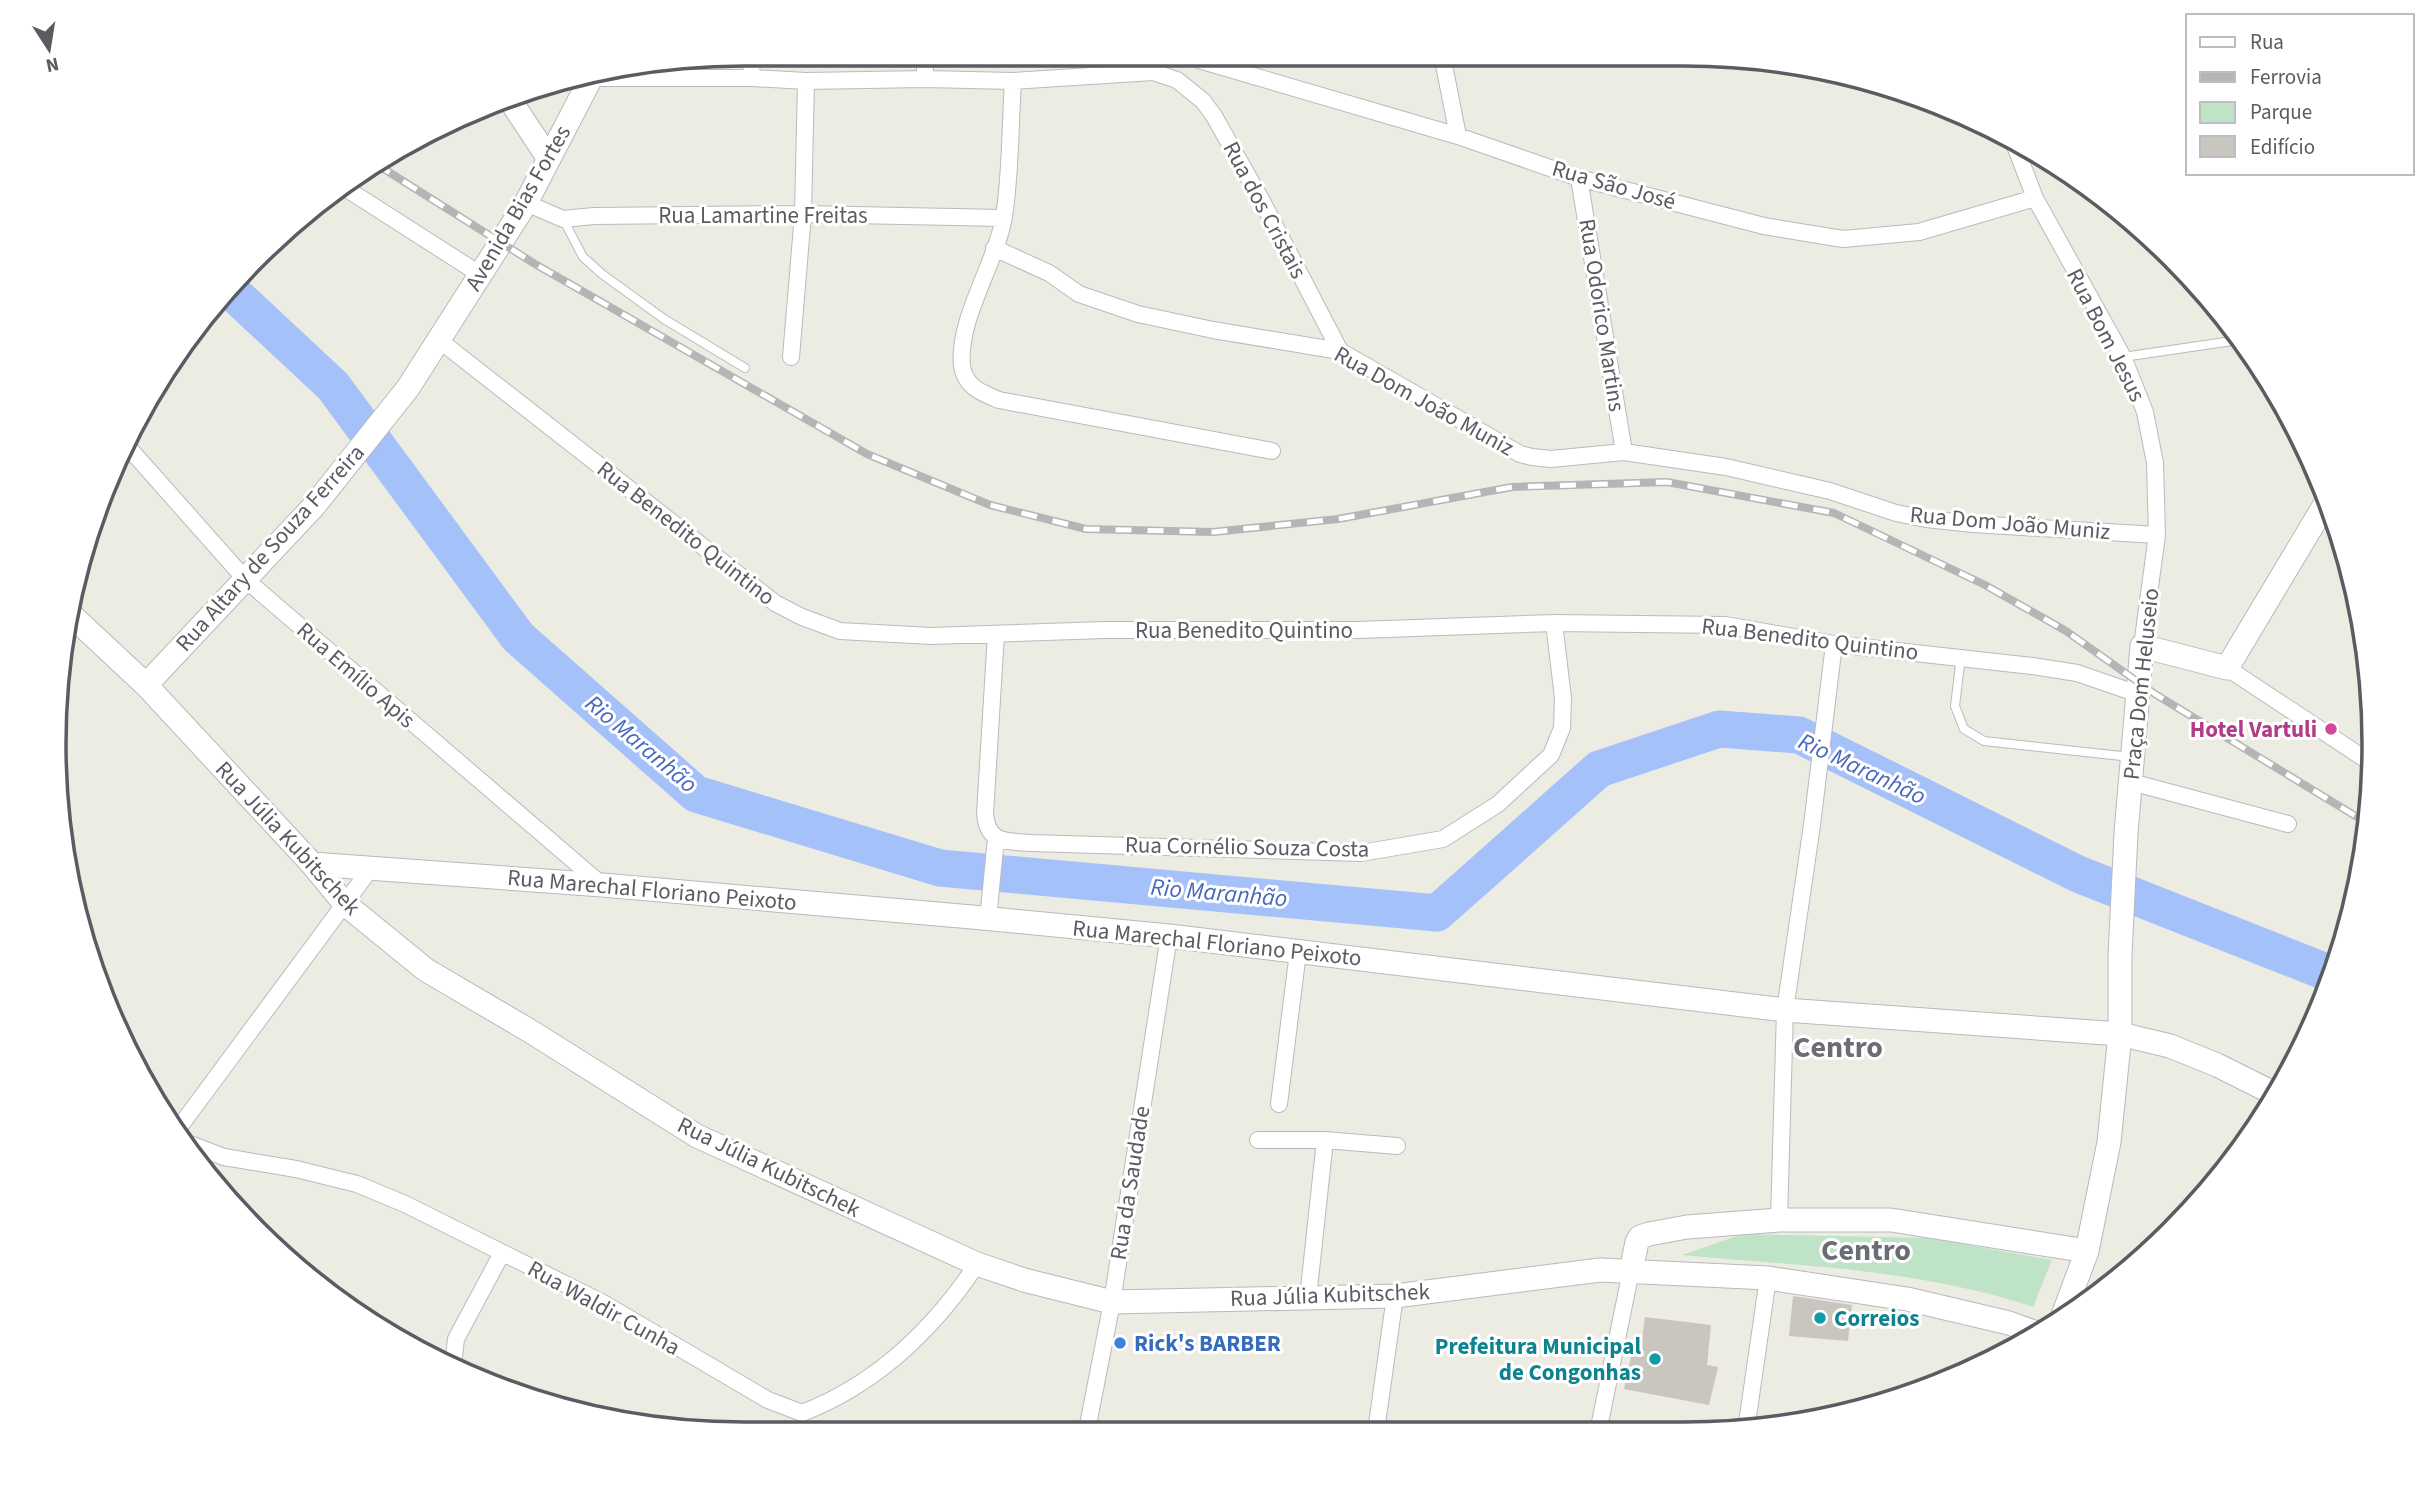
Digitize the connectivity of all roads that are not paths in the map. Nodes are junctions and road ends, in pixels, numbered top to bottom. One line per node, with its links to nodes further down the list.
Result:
1 (752, 66): 7 (street)
2 (925, 66): 8 (street)
3 (1152, 66): 10 (street); 27 (street, Rua dos Cristais)
4 (1219, 66): 13 (street, Rua São José)
5 (1444, 66): 13 (street)
6 (631, 76): 7 (street)
7 (751, 78): 9 (street)
8 (925, 79): 9 (street); 10 (street)
9 (806, 81): 20 (street)
10 (1013, 81): 21 (street)
11 (587, 86): 15 (main road, Avenida Bias Fortes)
12 (514, 107): 15 (main road)
13 (1458, 136): 16 (street, Rua São José)
14 (2018, 154): 18 (street, Rua Bom Jesus)
15 (549, 159): 19 (main road, Avenida Bias Fortes)
16 (1579, 178): 18 (street, Rua São José); 33 (street, Rua Odorico Martins)
17 (352, 192): 24 (street)
18 (2035, 198): 29 (street, Rua Bom Jesus)
19 (526, 203): 22 (street, Rua Lamartine Freitas); 24 (main road, Avenida Bias Fortes)
20 (803, 214): 21 (street, Rua Lamartine Freitas); 22 (street, Rua Lamartine Freitas); 28 (street)
21 (1004, 218): 23 (street)
22 (563, 219): 30 (lane)
23 (995, 248): 27 (street, Rua Dom João Muniz); 31 (street)
24 (481, 275): 25 (main road, Avenida Bias Fortes)
25 (439, 340): 36 (main road, Rua Altary de Souza Ferreira); 39 (street, Rua Benedito Quintino)
26 (2228, 342): 29 (lane)
27 (1340, 351): 33 (street, Rua Dom João Muniz)
28 (791, 357)
29 (2123, 357): 35 (street, Rua Bom Jesus)
30 (745, 368)
31 (1272, 451)
32 (132, 452): 36 (street, Rua Emílio Apis)
33 (1624, 452): 35 (street, Rua Dom João Muniz)
34 (2321, 513): 43 (main road)
35 (2157, 535): 41 (street, Praça Dom Heluseio)
36 (246, 580): 44 (main road, Rua Altary de Souza Ferreira); 53 (street, Rua Emílio Apis)
37 (78, 622): 44 (main road, Rua Júlia Kubitschek)
38 (1554, 623): 39 (street, Rua Benedito Quintino); 40 (street, Rua Benedito Quintino); 50 (street, Rua Cornélio Souza Costa)
39 (996, 634): 50 (street)
40 (1834, 644): 42 (street, Rua Benedito Quintino); 58 (street)
41 (2142, 646): 43 (main road); 45 (main road, Praça Dom Heluseio)
42 (1961, 656): 45 (street, Rua Benedito Quintino); 46 (lane)
43 (2227, 668): 47 (street)
44 (146, 685): 51 (main road, Rua Júlia Kubitschek)
45 (2138, 694): 46 (main road, Praça Dom Heluseio)
46 (2134, 757): 48 (main road, Praça Dom Heluseio)
47 (2361, 757)
48 (2131, 782): 49 (street); 59 (main road, Praça Dom Heluseio)
49 (2288, 824)
50 (996, 838): 55 (street)
51 (312, 864): 52 (main road, Rua Marechal Floriano Peixoto); 54 (main road, Rua Júlia Kubitschek)
52 (370, 868): 53 (main road, Rua Marechal Floriano Peixoto); 54 (street)
53 (602, 885): 55 (main road, Rua Marechal Floriano Peixoto)
54 (345, 904): 62 (street); 70 (main road, Rua Júlia Kubitschek)
55 (989, 909): 56 (main road, Rua Marechal Floriano Peixoto)
56 (1169, 936): 57 (main road, Rua Marechal Floriano Peixoto); 76 (street, Rua da Saudade)
57 (1298, 952): 58 (main road, Rua Marechal Floriano Peixoto); 61 (street)
58 (1785, 1010): 59 (main road, Rua Marechal Floriano Peixoto); 67 (street)
59 (2120, 1034): 60 (main road, Rua Marechal Floriano Peixoto); 68 (main road, Praça Dom Heluseio)
60 (2267, 1090)
61 (1279, 1104)
62 (183, 1122)
63 (1258, 1140): 64 (street)
64 (1325, 1140): 65 (street); 74 (street)
65 (1397, 1146)
66 (202, 1148): 69 (street, Rua Waldir Cunha)
67 (1779, 1220): 68 (main road); 71 (main road)
68 (2087, 1251): 75 (main road, Praça Dom Heluseio)
69 (502, 1253): 78 (street); 80 (street, Rua Waldir Cunha)
70 (977, 1264): 76 (main road, Rua Júlia Kubitschek); 80 (street, Rua Waldir Cunha)
71 (1631, 1270): 72 (main road, Rua Júlia Kubitschek); 73 (main road, Rua Júlia Kubitschek); 83 (street)
72 (1768, 1279): 77 (main road, Rua Júlia Kubitschek); 79 (street)
73 (1395, 1296): 74 (main road, Rua Júlia Kubitschek); 82 (street)
74 (1308, 1298): 76 (main road, Rua Júlia Kubitschek)
75 (2068, 1301)
76 (1112, 1302): 81 (street, Rua da Saudade)
77 (2026, 1329)
78 (454, 1356)
79 (1748, 1418)
80 (801, 1421)
81 (1089, 1422)
82 (1377, 1422)
83 (1600, 1422)

